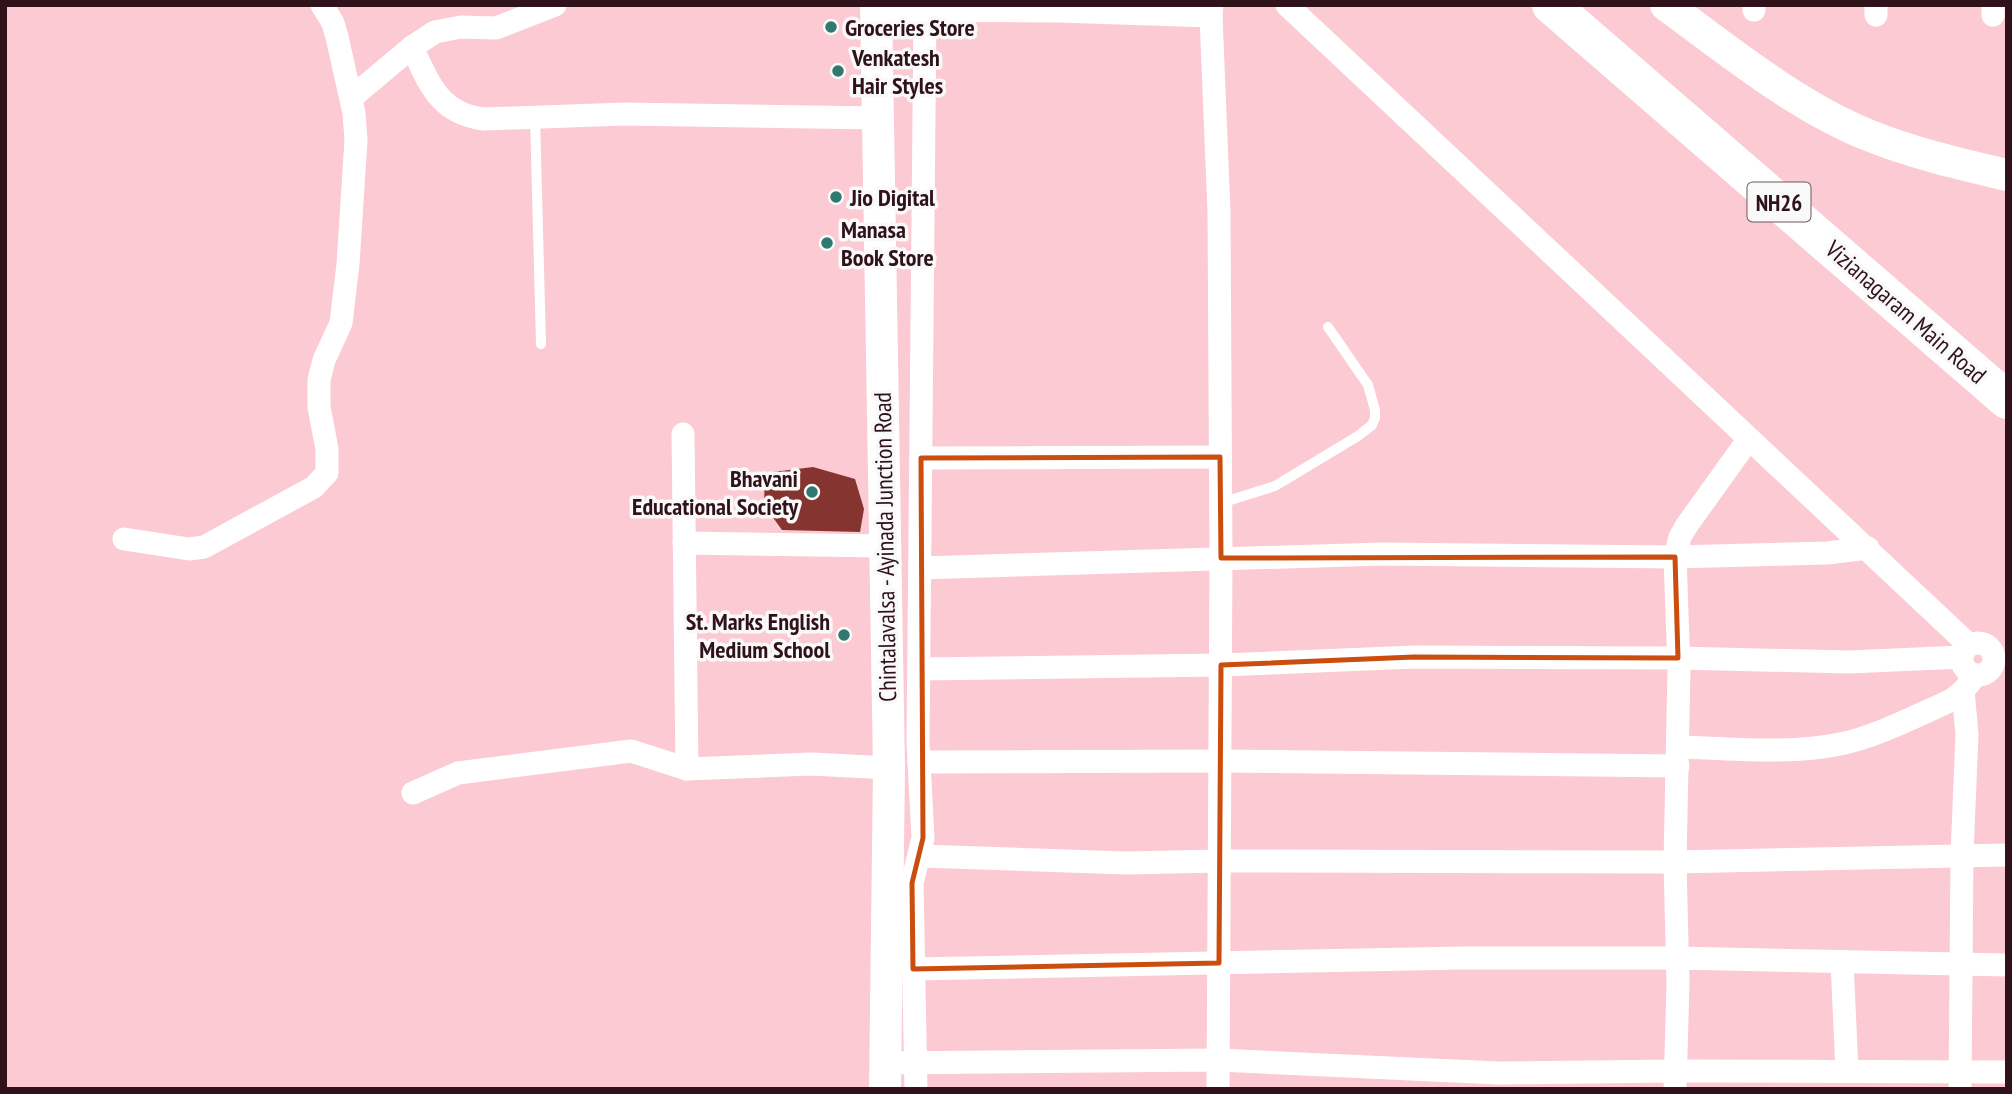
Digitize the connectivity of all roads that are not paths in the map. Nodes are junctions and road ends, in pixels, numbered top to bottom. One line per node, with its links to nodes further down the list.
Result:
1 (322, 5): 13 (street)
2 (555, 5): 12 (street)
3 (1287, 5): 22 (street)
4 (1551, 5): 20 (highway, Vizianagaram Main Road / NH26)
5 (1590, 5): 19 (highway, Vizianagaram Main Road / NH26)
6 (1666, 5): 16 (main road)
7 (876, 7): 8 (street); 15 (main road, Chintalavalsa - Ayinada Junction Road)
8 (915, 8): 9 (street); 23 (street)
9 (1010, 8): 10 (street)
10 (1109, 9): 11 (street)
11 (1212, 11): 24 (street)
12 (412, 47): 13 (street); 14 (street)
13 (351, 98): 26 (street)
14 (535, 117): 15 (street); 18 (lane)
15 (878, 118): 28 (main road, Chintalavalsa - Ayinada Junction Road)
16 (2007, 175)
17 (1328, 327): 25 (lane)
18 (541, 344)
19 (2007, 370)
20 (2007, 400)
21 (683, 434): 27 (street)
22 (1748, 440): 29 (street); 30 (street)
23 (921, 457): 24 (street); 32 (street)
24 (1220, 457): 25 (street)
25 (1221, 503): 31 (street)
26 (124, 540)
27 (684, 542): 28 (street); 40 (street)
28 (885, 546): 39 (main road, Chintalavalsa - Ayinada Junction Road)
29 (1868, 548): 30 (street); 34 (street)
30 (1675, 557): 31 (street); 33 (street)
31 (1222, 558): 32 (street); 35 (street)
32 (920, 568): 36 (street)
33 (1678, 658): 34 (street); 35 (street); 37 (street)
34 (1984, 663): 37 (street); 42 (street)
35 (1221, 665): 36 (street); 38 (street)
36 (920, 669): 39 (street)
37 (1678, 756): 38 (street); 46 (street)
38 (1220, 761): 39 (street); 45 (street)
39 (904, 765): 40 (street); 44 (street); 57 (main road, Chintalavalsa - Ayinada Junction Road)
40 (687, 769): 41 (street)
41 (413, 793)
42 (1962, 855): 43 (street); 46 (street); 50 (street)
43 (2007, 855)
44 (921, 856): 45 (street); 52 (street)
45 (1219, 861): 46 (street); 48 (street)
46 (1675, 862): 47 (street)
47 (1677, 958): 48 (street); 49 (street); 58 (street)
48 (1219, 962): 52 (street); 53 (street)
49 (1842, 962): 50 (street); 55 (street)
50 (1962, 964): 51 (street); 59 (street)
51 (2007, 965)
52 (913, 969): 54 (street)
53 (1218, 1060): 54 (street); 58 (street); 61 (street)
54 (916, 1063): 57 (street); 60 (street)
55 (1847, 1071): 58 (street); 59 (street)
56 (2007, 1072): 59 (street)
57 (885, 1076)
58 (1676, 1080)
59 (1961, 1080)
60 (916, 1089)
61 (1218, 1089)

